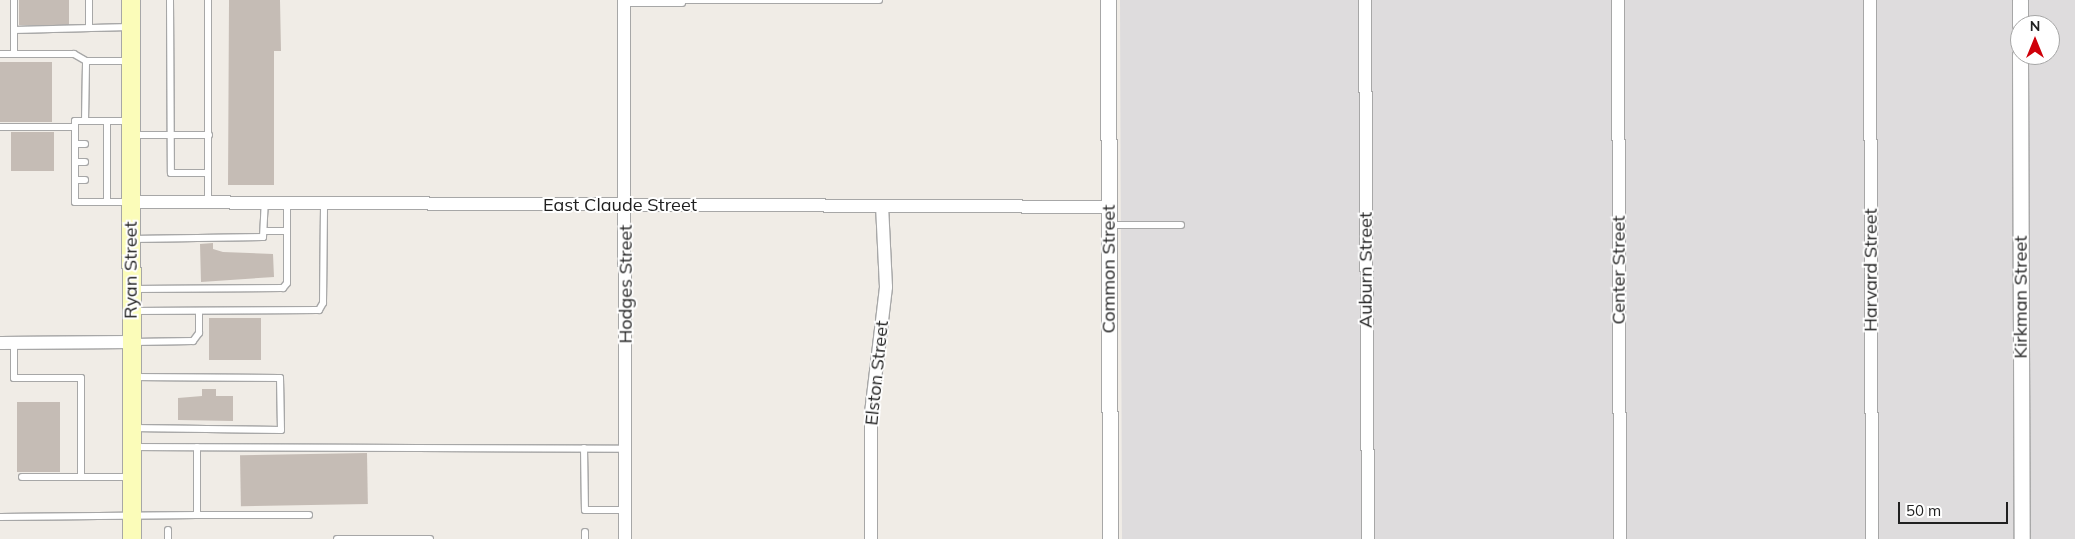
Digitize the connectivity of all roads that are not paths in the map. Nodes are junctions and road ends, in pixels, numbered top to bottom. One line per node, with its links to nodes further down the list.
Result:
1 (14, 0): 19 (lane)
2 (89, 0): 17 (lane)
3 (131, 0): 18 (main road, Ryan Street)
4 (170, 0): 30 (lane)
5 (208, 0): 31 (lane)
6 (879, 0): 14 (lane)
7 (1108, 0): 47 (street, Common Street)
8 (1365, 0): 81 (street, Auburn Street)
9 (1618, 0): 82 (street, Center Street)
10 (1870, 0): 83 (street, Harvard Street)
11 (2020, 0): 16 (street)
12 (682, 1): 13 (lane); 15 (lane)
13 (722, 1): 14 (lane)
14 (801, 1)
15 (624, 2): 45 (street, Hodges Street)
16 (2020, 15)
17 (89, 27): 18 (lane); 19 (lane)
18 (131, 27): 23 (main road, Ryan Street)
19 (14, 30): 21 (lane)
20 (0, 54): 21 (lane)
21 (14, 54): 22 (lane)
22 (86, 61): 23 (lane); 25 (lane)
23 (131, 61): 29 (main road, Ryan Street)
24 (2020, 65): 84 (street, Kirkman Street)
25 (85, 121): 26 (lane); 28 (lane)
26 (107, 121): 29 (lane); 39 (lane)
27 (0, 127): 28 (lane)
28 (75, 127): 32 (lane)
29 (131, 128): 30 (lane); 40 (main road, Ryan Street)
30 (171, 135): 31 (lane); 36 (lane)
31 (208, 135): 36 (lane)
32 (75, 144): 33 (lane); 34 (lane)
33 (85, 144)
34 (75, 162): 35 (lane); 37 (lane)
35 (85, 162)
36 (208, 173): 41 (lane)
37 (75, 180): 38 (lane); 39 (lane)
38 (85, 180)
39 (107, 201): 40 (lane)
40 (131, 202): 41 (street, East Claude Street); 52 (main road, Ryan Street)
41 (208, 202): 42 (street, East Claude Street)
42 (265, 203): 43 (street, East Claude Street); 50 (lane)
43 (287, 203): 44 (street, East Claude Street); 51 (lane)
44 (324, 203): 45 (street, East Claude Street); 55 (lane)
45 (626, 204): 46 (street, East Claude Street); 64 (street, Hodges Street)
46 (882, 206): 47 (street, East Claude Street); 79 (street, Elston Street)
47 (1109, 207): 48 (street, Common Street)
48 (1109, 225): 49 (lane); 80 (street, Common Street)
49 (1182, 225)
50 (265, 231): 51 (lane); 52 (lane)
51 (287, 231): 53 (lane)
52 (131, 239): 53 (main road, Ryan Street)
53 (132, 289): 54 (main road, Ryan Street)
54 (132, 312): 55 (lane); 56 (main road, Ryan Street)
55 (199, 312): 56 (lane)
56 (132, 342): 58 (street); 59 (main road, Ryan Street)
57 (0, 343): 58 (street)
58 (14, 343): 66 (lane)
59 (132, 377): 60 (main road, Ryan Street); 60 (lane)
60 (132, 428): 61 (main road, Ryan Street)
61 (132, 446): 62 (lane); 67 (main road, Ryan Street)
62 (197, 447): 63 (lane); 69 (lane)
63 (584, 448): 64 (lane); 68 (lane)
64 (626, 449): 68 (street, Hodges Street)
65 (22, 477): 66 (lane)
66 (81, 477): 67 (lane)
67 (132, 477): 71 (main road, Ryan Street)
68 (626, 510): 78 (street, Hodges Street)
69 (197, 515): 70 (lane); 71 (lane)
70 (309, 515)
71 (132, 516): 72 (lane); 74 (main road, Ryan Street)
72 (0, 517)
73 (168, 530): 75 (lane)
74 (132, 539)
75 (168, 539)
76 (338, 539): 77 (lane)
77 (430, 539)
78 (625, 539)
79 (871, 539)
80 (1110, 539)
81 (1368, 539)
82 (1620, 539)
83 (1872, 539)
84 (2022, 539)

